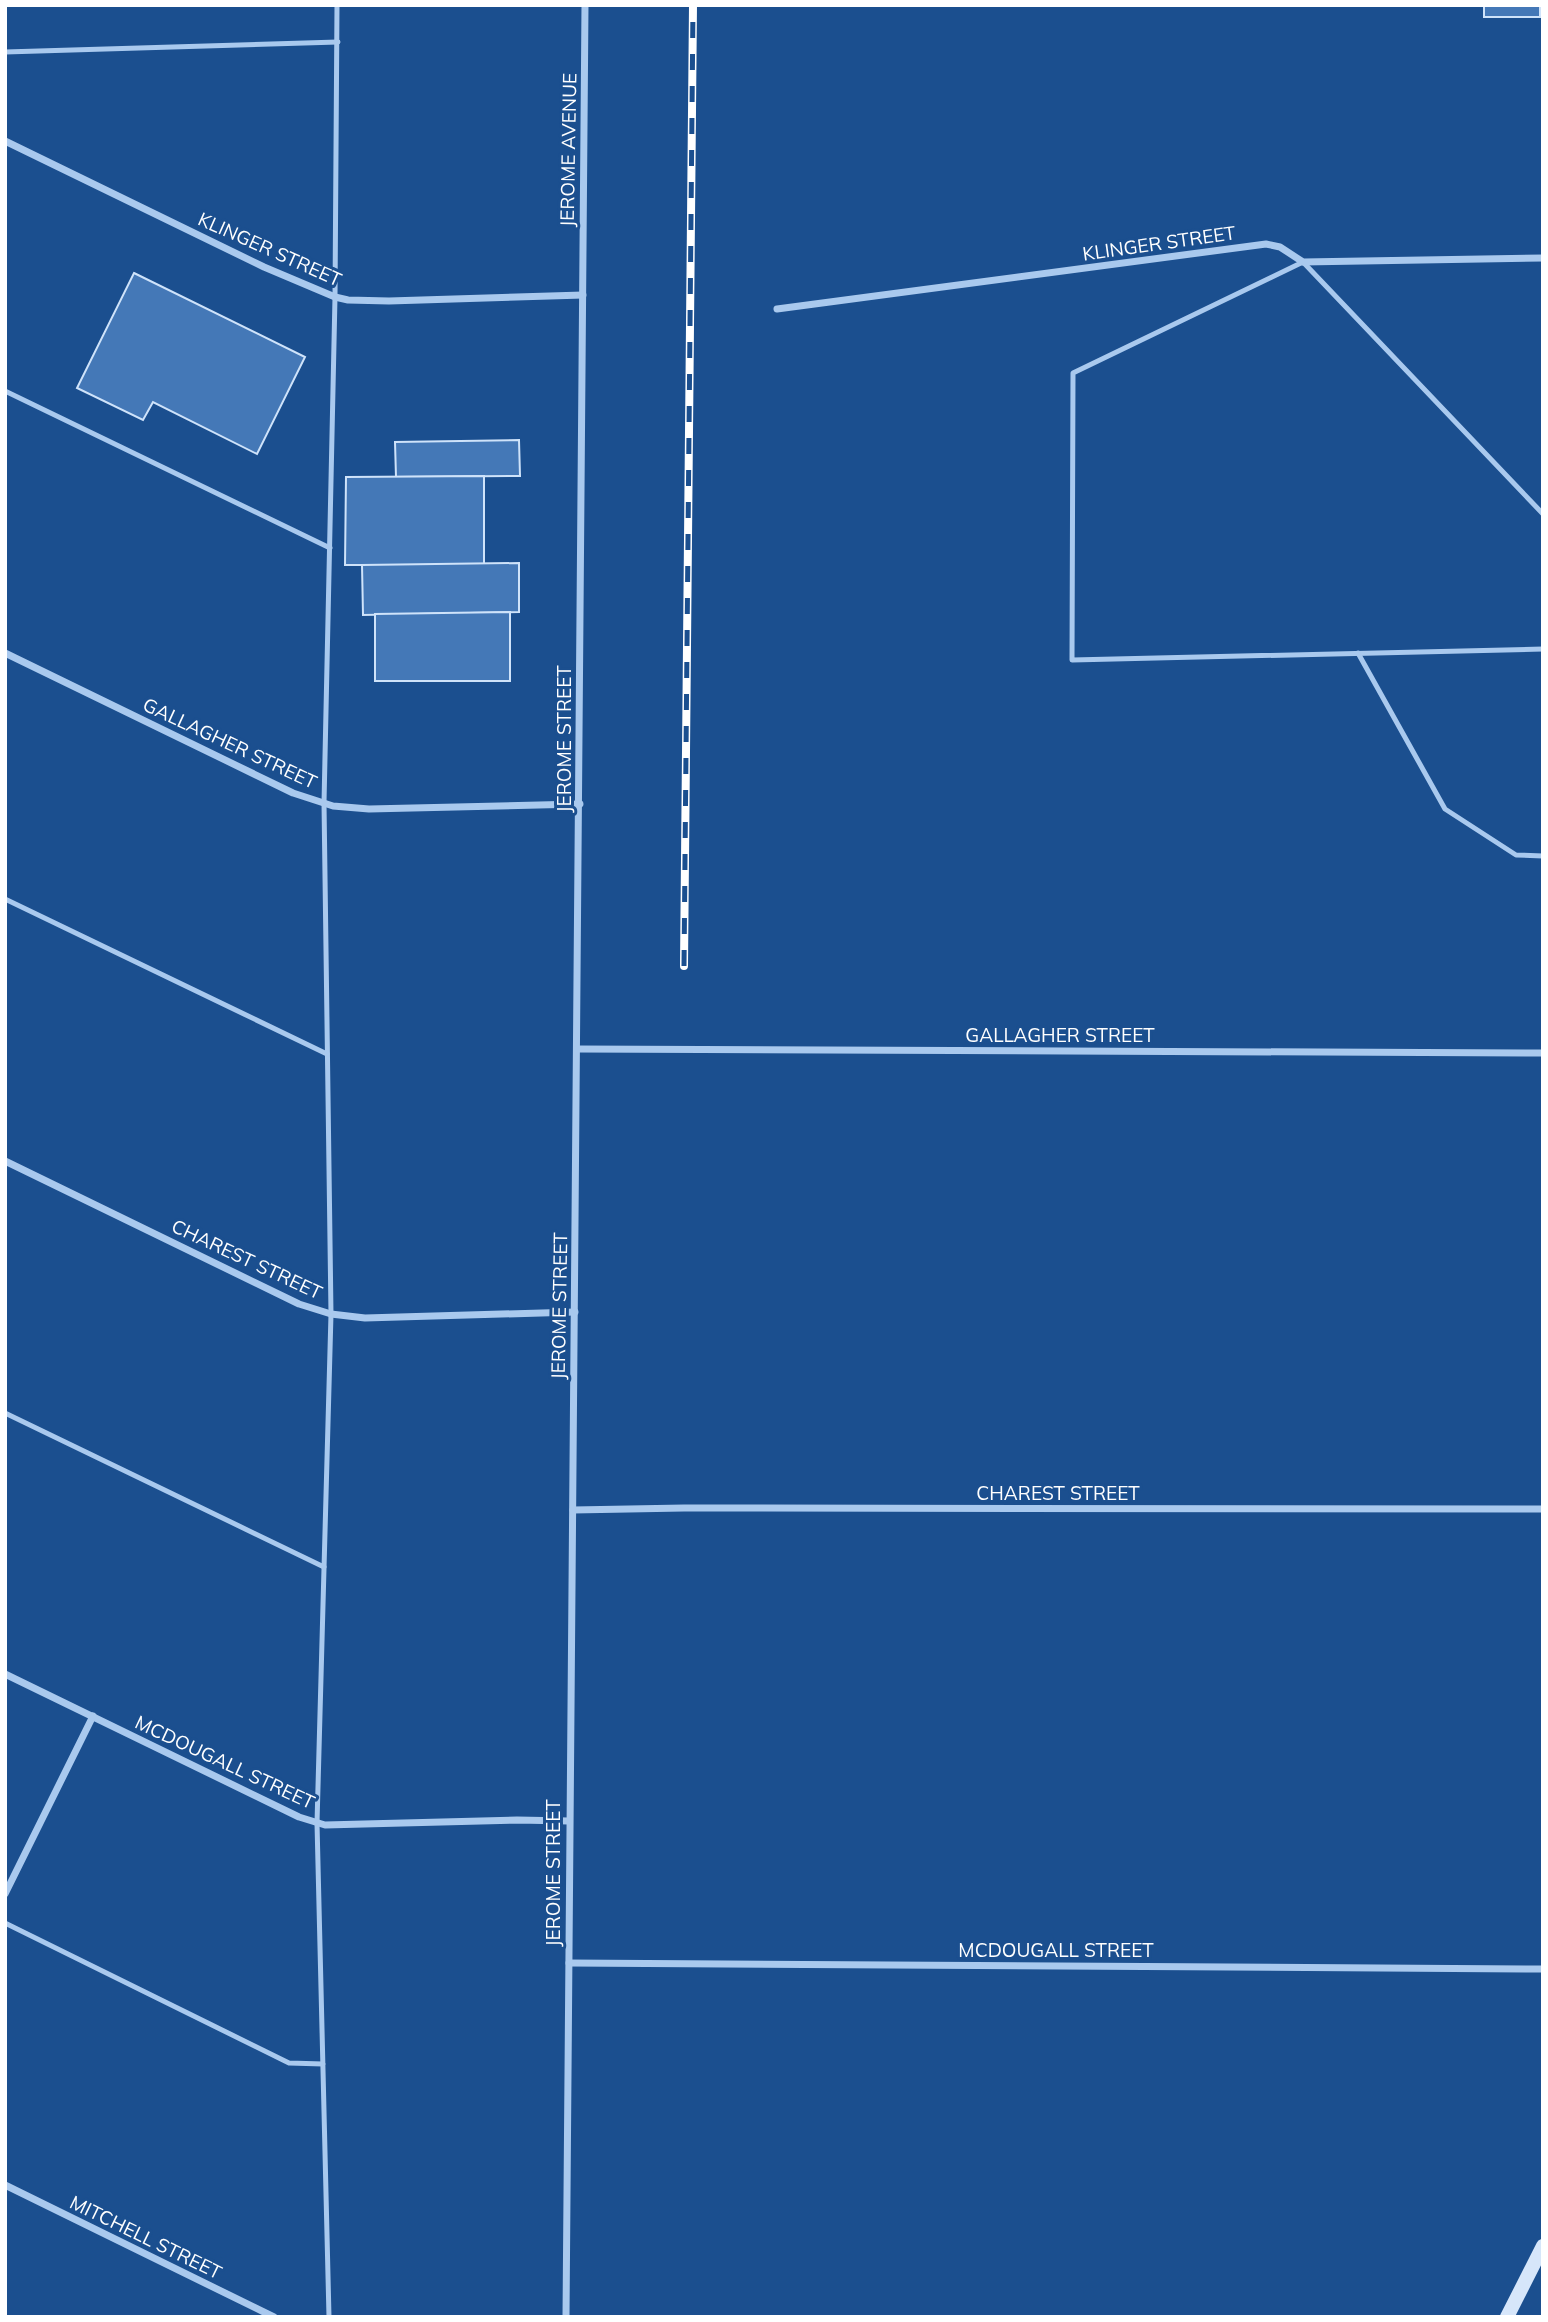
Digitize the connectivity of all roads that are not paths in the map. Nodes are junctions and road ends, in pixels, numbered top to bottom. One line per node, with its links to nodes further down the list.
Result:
1 (337, 5): 3 (lane)
2 (586, 5): 8 (street, JEROME AVENUE)
3 (338, 42): 4 (lane); 9 (lane)
4 (5, 52)
5 (5, 141): 9 (street, KLINGER STREET)
6 (1543, 258): 7 (street, KLINGER STREET)
7 (1303, 261): 10 (street, KLINGER STREET); 12 (lane); 16 (lane)
8 (583, 295): 9 (street, KLINGER STREET); 18 (street, JEROME STREET)
9 (335, 296): 13 (lane)
10 (777, 309)
11 (5, 391): 13 (lane)
12 (1543, 514)
13 (330, 548): 17 (lane)
14 (1543, 649): 16 (lane)
15 (5, 653): 17 (street, GALLAGHER STREET)
16 (1358, 653): 19 (lane)
17 (324, 803): 18 (street, GALLAGHER STREET); 22 (lane)
18 (580, 804): 21 (street, JEROME STREET)
19 (1543, 856)
20 (5, 899): 22 (lane)
21 (577, 1049): 23 (street, GALLAGHER STREET); 25 (street, JEROME STREET)
22 (327, 1054): 26 (lane)
23 (1543, 1054)
24 (5, 1161): 26 (street, CHAREST STREET)
25 (575, 1312): 26 (street, CHAREST STREET); 29 (street, JEROME STREET)
26 (331, 1314): 30 (lane)
27 (5, 1413): 30 (lane)
28 (1543, 1509): 29 (street, CHAREST STREET)
29 (573, 1510): 33 (street, JEROME STREET)
30 (324, 1567): 34 (lane)
31 (5, 1674): 32 (street, MCDOUGALL STREET)
32 (93, 1716): 34 (street, MCDOUGALL STREET); 35 (street)
33 (569, 1821): 34 (street, MCDOUGALL STREET); 37 (street, JEROME STREET)
34 (317, 1823): 39 (lane)
35 (5, 1894)
36 (5, 1923): 39 (lane)
37 (569, 1963): 38 (street, MCDOUGALL STREET); 44 (street, JEROME STREET)
38 (1543, 1969)
39 (323, 2064): 43 (lane)
40 (5, 2185): 42 (street, MITCHELL STREET)
41 (1543, 2246): 45 (main road)
42 (274, 2317)
43 (329, 2317)
44 (566, 2317)
45 (1507, 2317)

